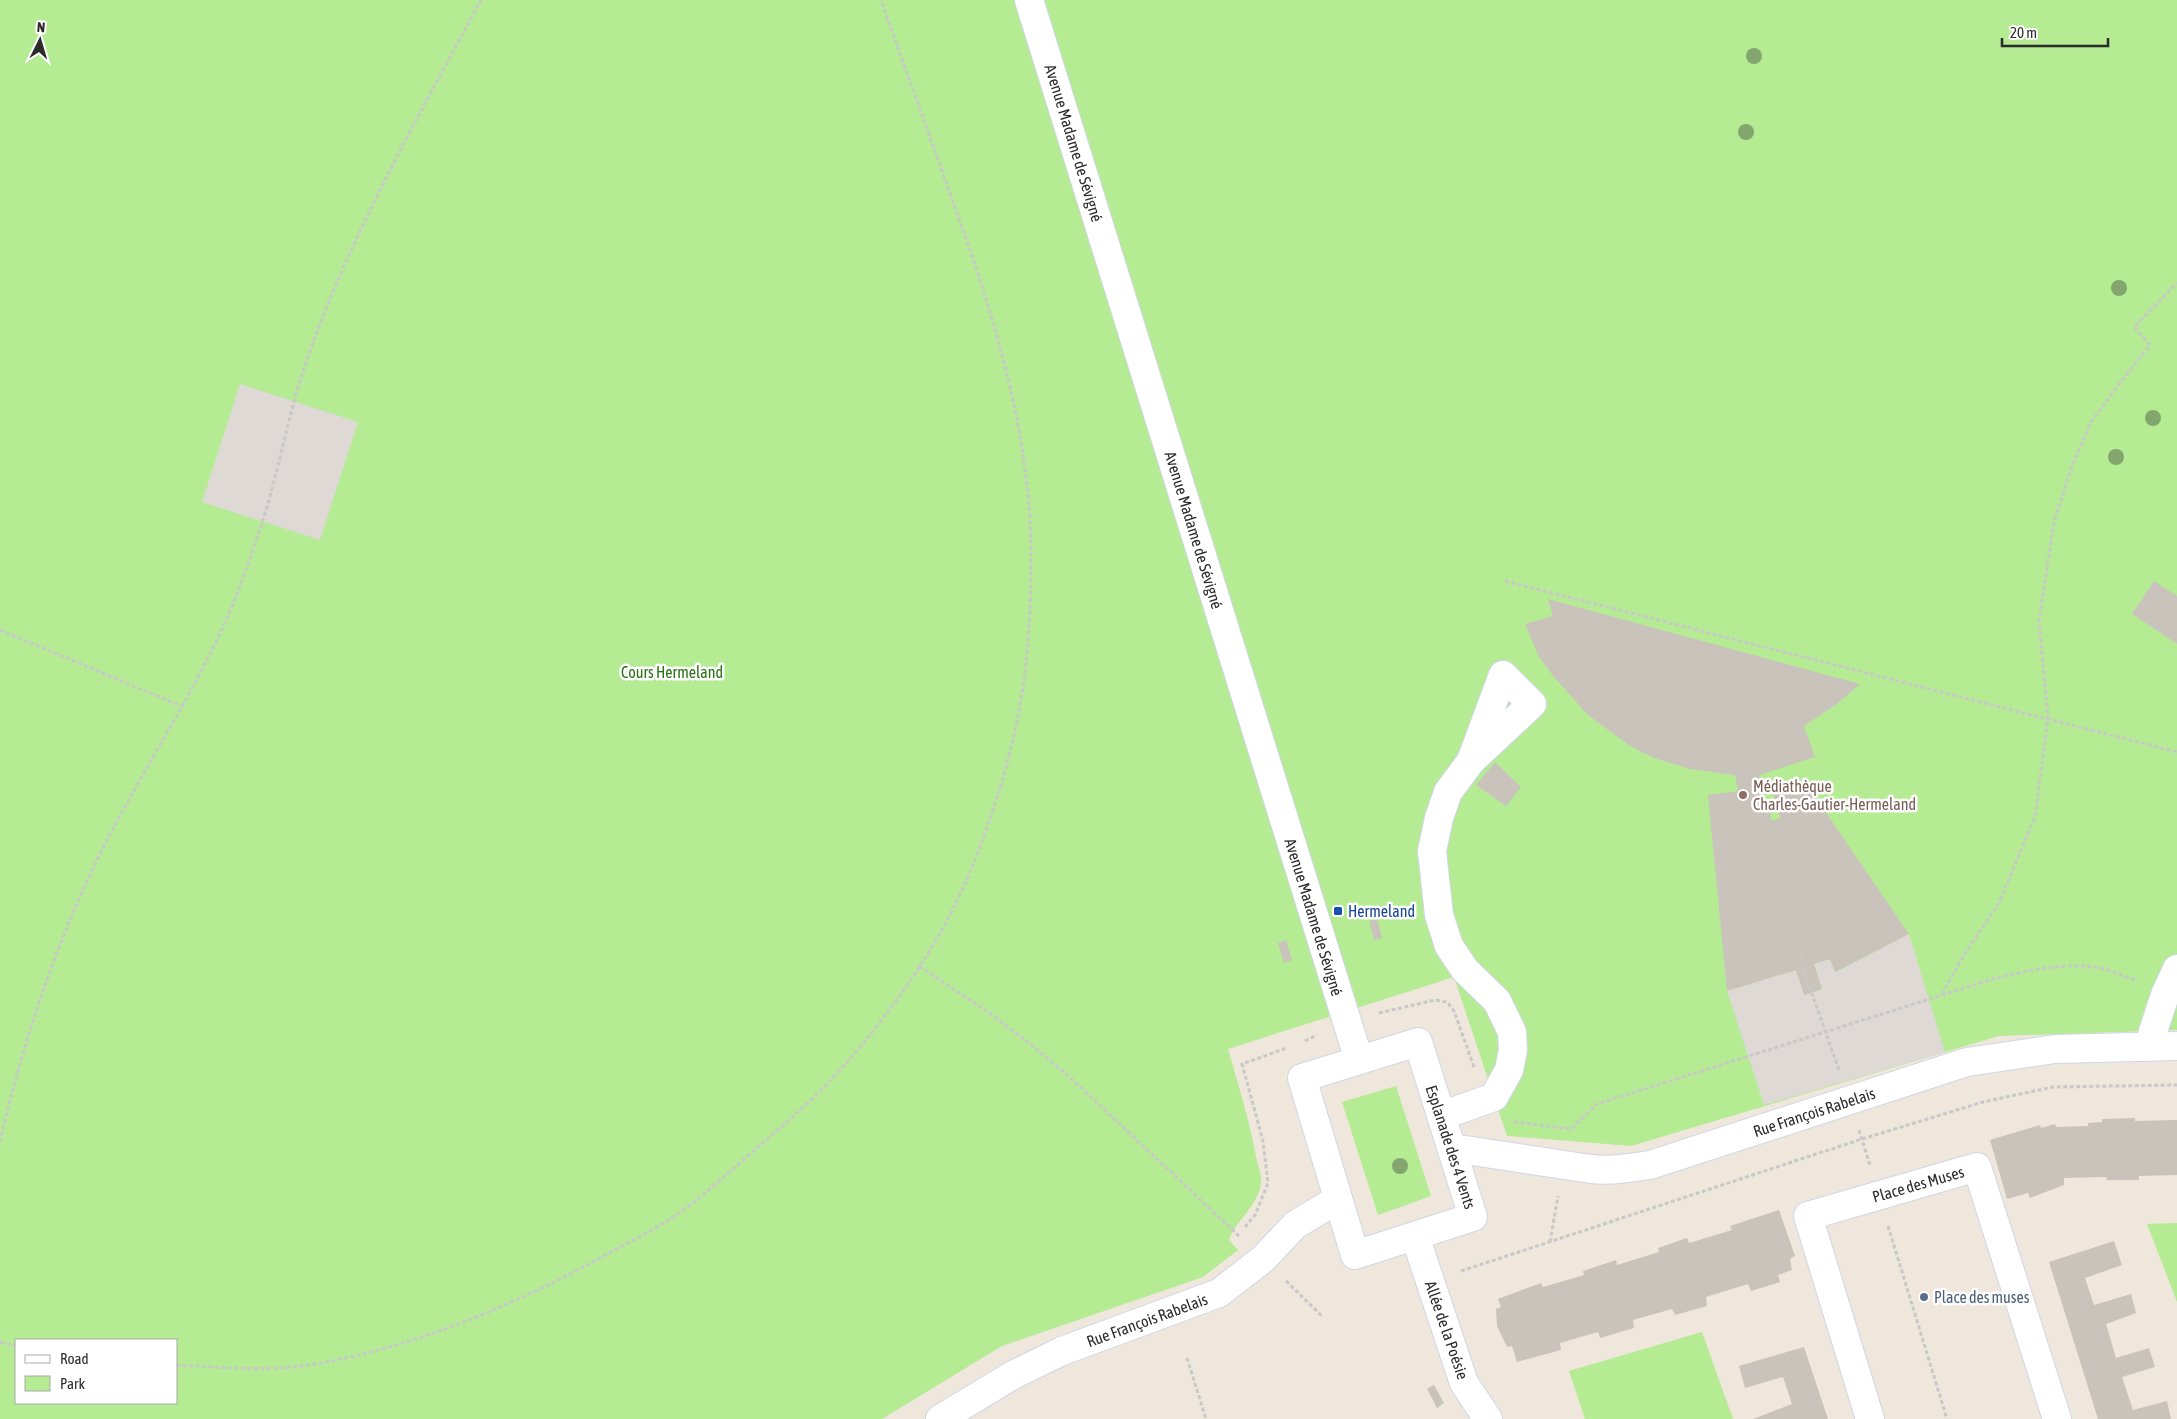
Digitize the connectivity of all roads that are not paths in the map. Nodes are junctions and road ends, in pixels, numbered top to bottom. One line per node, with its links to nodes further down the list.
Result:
1 (1029, 0): 6 (street, Avenue Madame de Sévigné)
2 (1471, 761): 7 (street)
3 (2177, 969): 5 (street)
4 (2177, 1046): 5 (street, Rue François Rabelais)
5 (2148, 1047): 8 (street, Rue François Rabelais)
6 (1359, 1060): 7 (street, Esplanade des 4 Vents); 9 (street, Esplanade des 4 Vents)
7 (1441, 1116): 8 (street, Esplanade des 4 Vents)
8 (1452, 1148): 10 (street, Esplanade des 4 Vents)
9 (1338, 1199): 10 (street, Esplanade des 4 Vents); 11 (street, Rue François Rabelais)
10 (1415, 1236): 12 (street, Allée de la Poésie)
11 (940, 1419)
12 (1488, 1419)
13 (1870, 1419): 14 (street, Place des Muses)
14 (2057, 1419)

